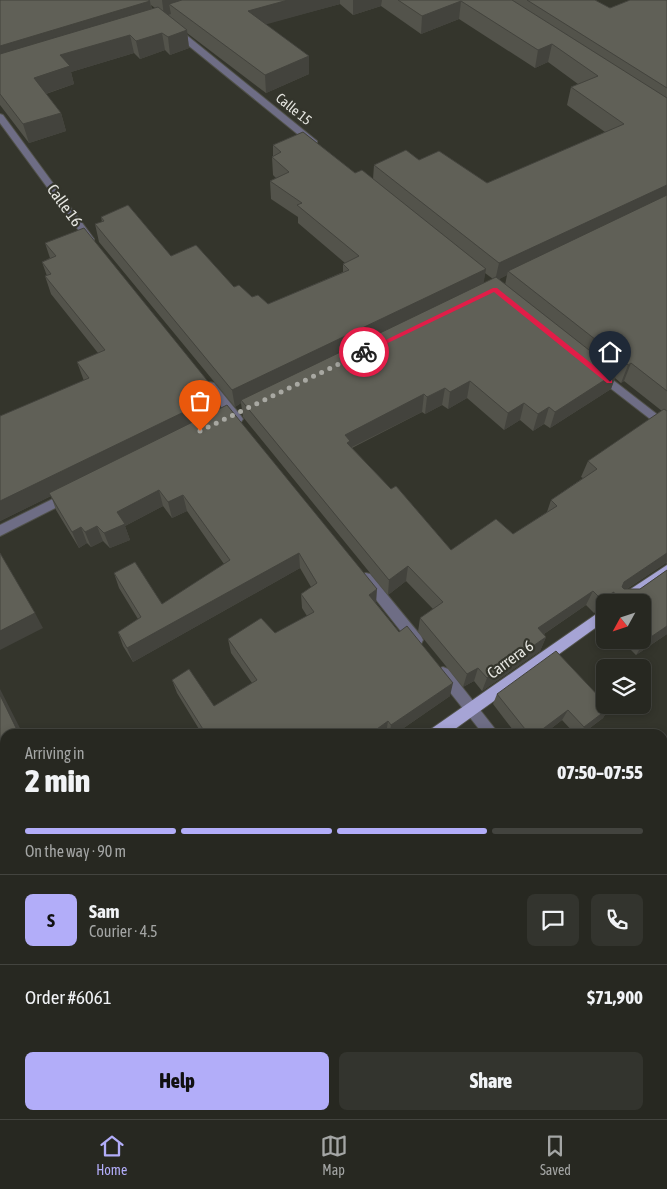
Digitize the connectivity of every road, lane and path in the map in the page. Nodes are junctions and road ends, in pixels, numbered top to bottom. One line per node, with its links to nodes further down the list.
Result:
1 (170, 27): 3 (street, Calle 15)
2 (0, 116): 4 (street, Calle 16)
3 (325, 152)
4 (98, 250)
5 (592, 368): 7 (street)
6 (203, 377): 8 (street)
7 (667, 428)
8 (246, 430)
9 (78, 492): 10 (street)
10 (0, 531)
11 (359, 570): 15 (street)
12 (667, 570): 13 (main road)
13 (633, 594)
14 (596, 620): 17 (main road, Carrera 6)
15 (422, 647)
16 (434, 663): 17 (street)
17 (472, 709): 18 (main road, Carrera 6); 19 (street)
18 (443, 729)
19 (488, 729)

